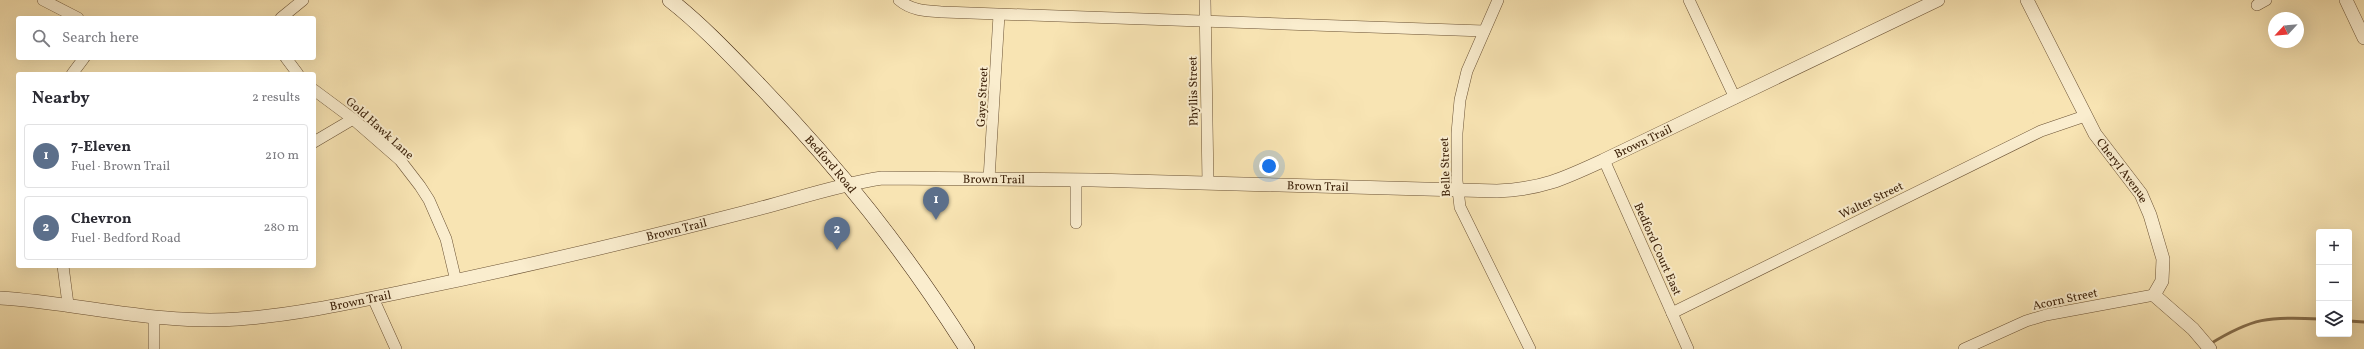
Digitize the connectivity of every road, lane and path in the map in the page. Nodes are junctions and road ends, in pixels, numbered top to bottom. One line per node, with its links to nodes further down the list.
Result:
1 (43, 0): 12 (street)
2 (303, 0): 13 (street)
3 (670, 0): 30 (main road, Bedford Road)
4 (899, 0): 11 (street)
5 (1205, 0): 14 (street, Phyllis Street)
6 (1498, 0): 15 (street, Belle Street)
7 (1688, 0): 22 (street)
8 (1938, 0): 22 (street, Brown Trail)
9 (2027, 0): 23 (street, Cheryl Avenue)
10 (2346, 0): 16 (street)
11 (999, 15): 14 (street); 27 (street, Gaye Street)
12 (74, 16)
13 (283, 16)
14 (1206, 20): 15 (street); 29 (street, Phyllis Street)
15 (1484, 31): 31 (street, Belle Street)
16 (2364, 38)
17 (82, 60): 19 (street)
18 (288, 60): 20 (street)
19 (74, 72)
20 (296, 72)
21 (316, 91): 24 (street, Gold Hawk Lane)
22 (1735, 98): 26 (street, Brown Trail)
23 (2085, 116): 35 (street, Cheryl Avenue); 39 (street, Walter Street)
24 (353, 119): 25 (street); 34 (street, Gold Hawk Lane)
25 (316, 141)
26 (1604, 160): 31 (street, Brown Trail); 39 (street, Bedford Court East)
27 (989, 179): 28 (street, Brown Trail); 30 (street, Brown Trail)
28 (1076, 180): 29 (street, Brown Trail); 32 (street)
29 (1208, 182): 31 (street, Brown Trail)
30 (848, 183): 34 (street, Brown Trail); 44 (main road, Bedford Road)
31 (1457, 190): 45 (street, Belle Street)
32 (1076, 224)
33 (64, 268): 38 (street)
34 (456, 281): 37 (street, Brown Trail)
35 (2154, 295): 41 (street); 47 (street, Acorn Street)
36 (0, 298): 38 (street, Brown Trail)
37 (373, 298): 40 (street, Brown Trail); 43 (street)
38 (68, 304): 40 (street, Brown Trail)
39 (1672, 313): 46 (street, Bedford Court East)
40 (154, 316): 42 (street)
41 (2203, 341)
42 (154, 349)
43 (396, 349)
44 (967, 349)
45 (1530, 349)
46 (1688, 349)
47 (1964, 349)

